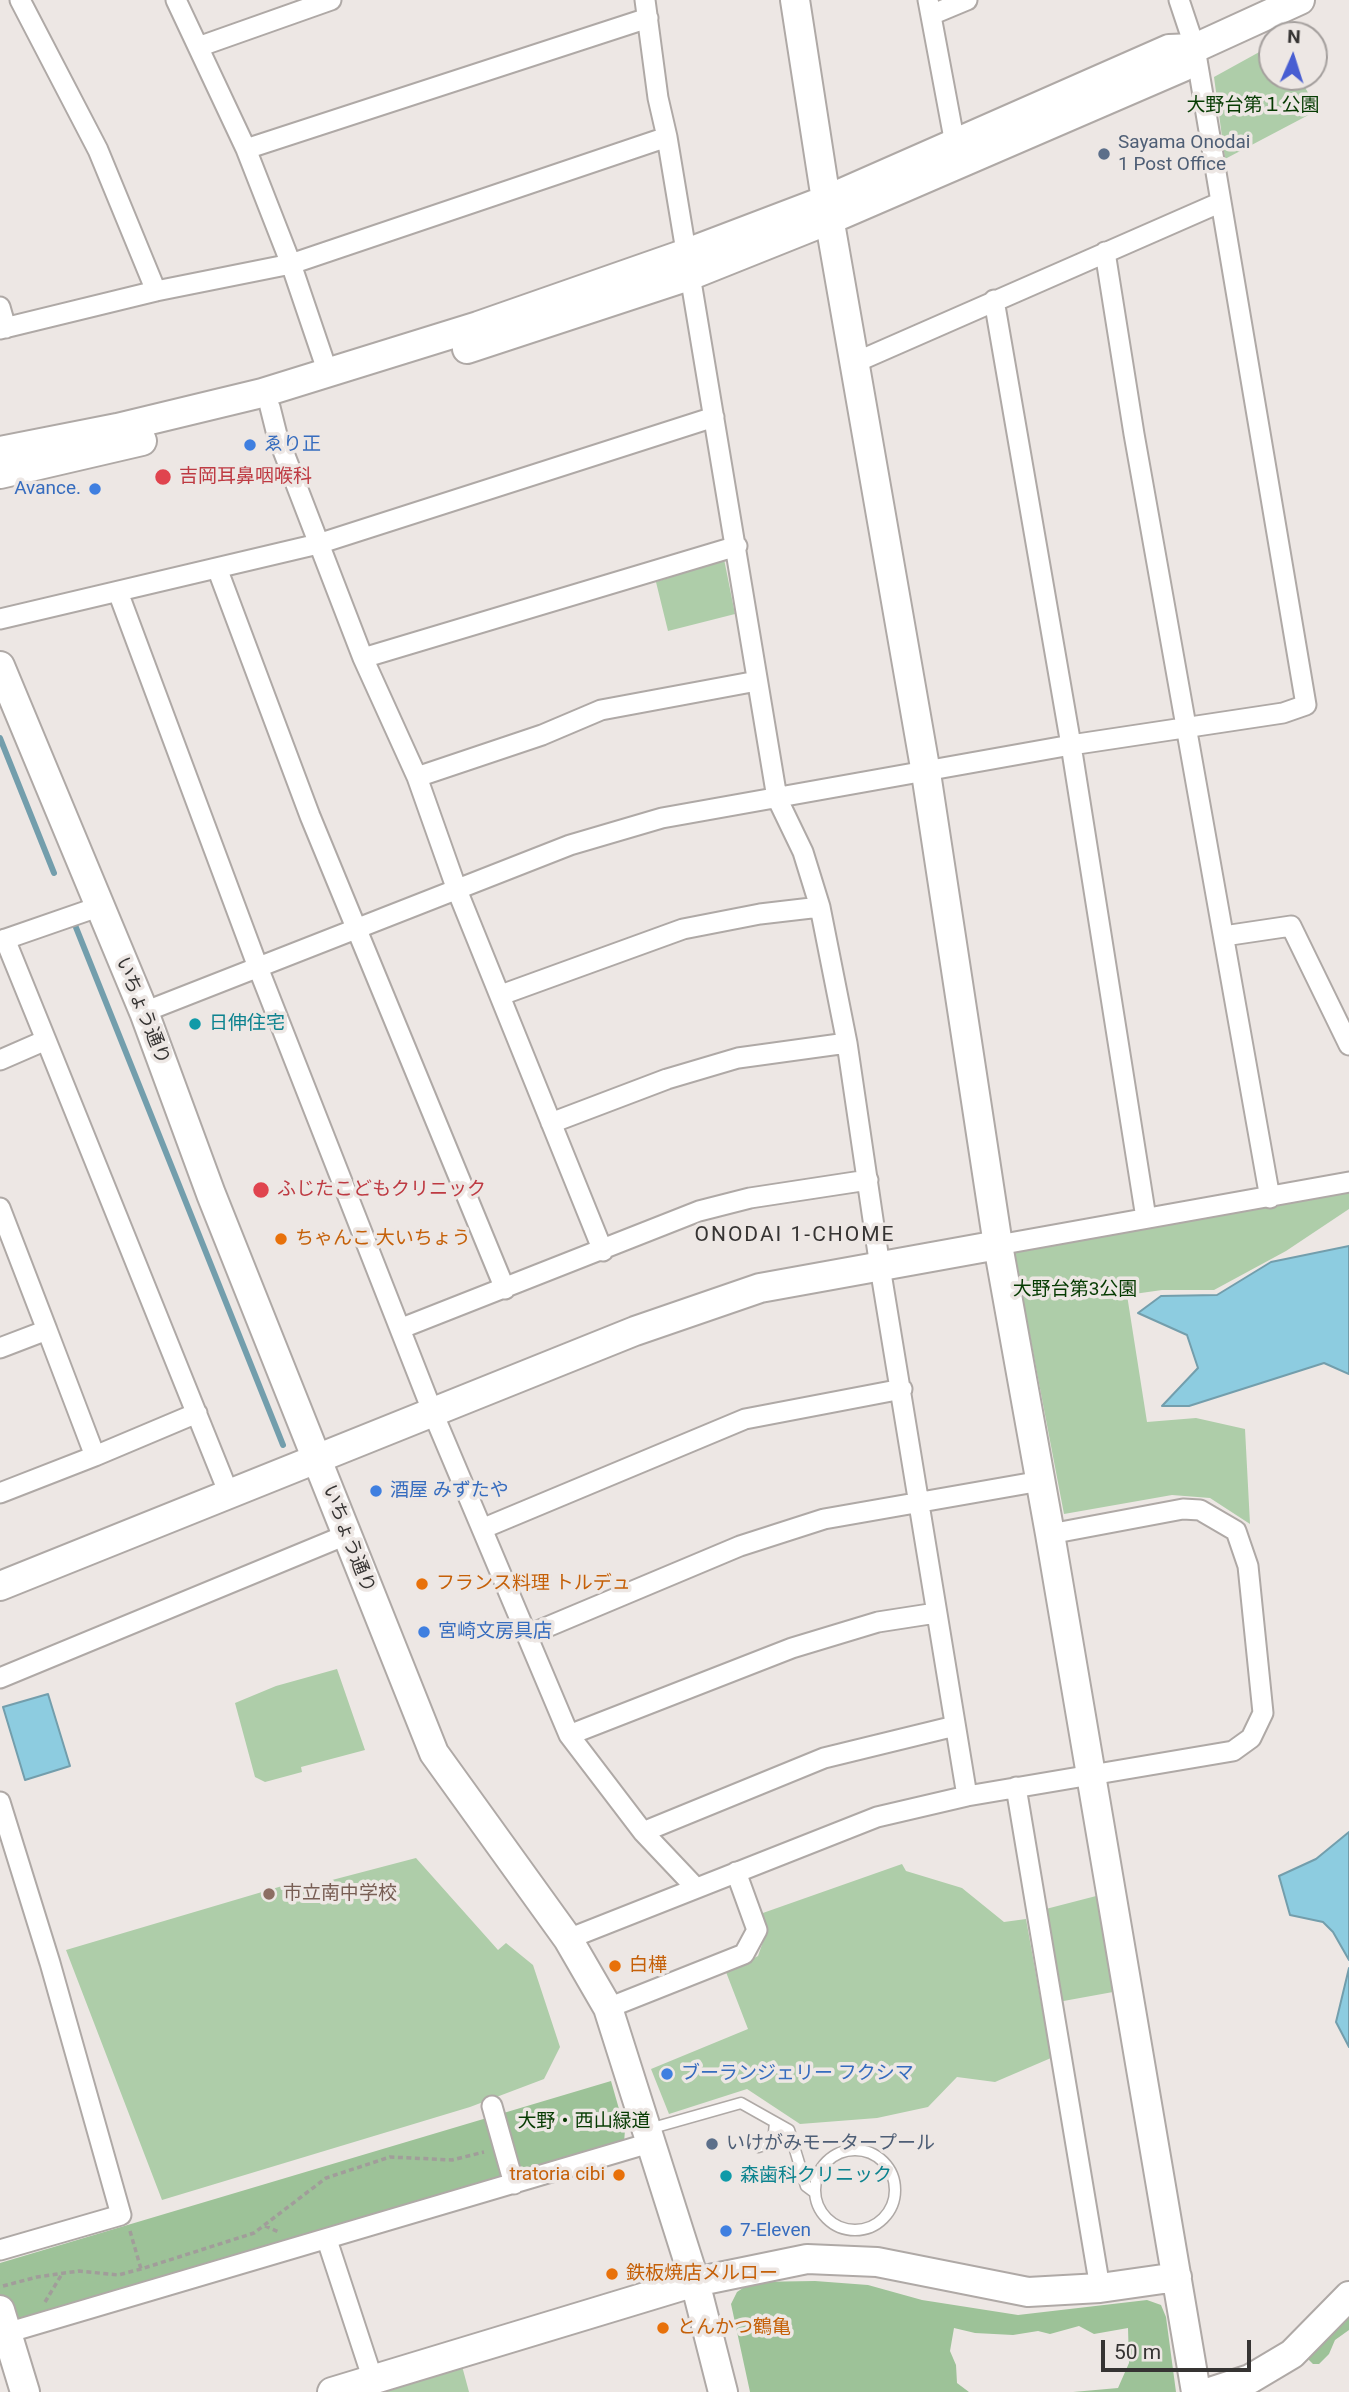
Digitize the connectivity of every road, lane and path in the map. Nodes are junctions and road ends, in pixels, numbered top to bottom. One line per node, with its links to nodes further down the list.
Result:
1 (20, 0): 20 (street)
2 (176, 0): 10 (street)
3 (331, 0): 10 (street)
4 (795, 0): 16 (street)
5 (967, 0): 8 (street)
6 (1179, 0): 11 (street)
7 (1300, 0): 11 (street)
8 (930, 8): 13 (street)
9 (647, 9): 12 (street); 14 (street)
10 (198, 47): 14 (street)
11 (1195, 48): 13 (street); 15 (street); 16 (street)
12 (667, 137): 18 (street); 19 (street)
13 (955, 144): 16 (street)
14 (246, 149): 18 (street)
15 (1219, 203): 17 (street); 38 (street)
16 (828, 210): 19 (street); 24 (street)
17 (1105, 252): 21 (street); 38 (street)
18 (291, 264): 20 (street); 25 (street)
19 (686, 265): 25 (street); 26 (street); 27 (street)
20 (156, 291): 23 (street)
21 (993, 300): 24 (street); 39 (street)
22 (0, 307): 23 (street)
23 (3, 329)
24 (854, 363): 40 (street)
25 (328, 373): 28 (street)
26 (270, 407): 29 (street); 30 (street)
27 (714, 417): 30 (street); 31 (street)
28 (0, 452)
29 (0, 474)
30 (318, 544): 32 (street); 35 (street)
31 (737, 546): 35 (street); 37 (street)
32 (217, 569): 33 (street); 46 (street)
33 (118, 592): 34 (street); 49 (street)
34 (0, 619)
35 (363, 658): 41 (street)
36 (0, 666): 44 (street, いちょう通り)
37 (757, 681): 41 (street); 42 (street)
38 (1187, 727): 39 (street); 47 (street)
39 (1071, 745): 40 (street); 61 (street)
40 (926, 773): 42 (street); 62 (street)
41 (417, 777): 43 (street)
42 (777, 798): 43 (street); 45 (street)
43 (457, 890): 46 (street); 50 (street)
44 (98, 907): 48 (street); 51 (street, いちょう通り)
45 (820, 907): 50 (street); 53 (street)
46 (357, 929): 49 (street); 65 (street)
47 (1224, 936): 54 (street); 59 (street)
48 (3, 940): 52 (street)
49 (258, 970): 51 (street); 66 (street)
50 (501, 995): 56 (street)
51 (144, 1012): 73 (street, いちょう通り)
52 (46, 1040): 55 (street); 70 (street)
53 (848, 1043): 56 (street); 57 (street)
54 (1349, 1045)
55 (0, 1060)
56 (551, 1123): 63 (street)
57 (867, 1180): 63 (street); 64 (street)
58 (1349, 1182): 59 (street)
59 (1270, 1198): 61 (street)
60 (0, 1208): 67 (street)
61 (1146, 1218): 62 (street)
62 (998, 1245): 64 (street); 74 (street)
63 (603, 1251): 65 (street)
64 (880, 1267): 69 (street); 71 (street)
65 (505, 1289): 66 (street)
66 (402, 1328): 71 (street)
67 (47, 1330): 68 (street); 72 (street)
68 (0, 1348)
69 (902, 1390): 77 (street); 78 (street)
70 (197, 1413): 72 (street); 76 (street)
71 (433, 1413): 73 (street); 78 (street)
72 (95, 1456): 75 (street)
73 (317, 1458): 76 (street); 80 (street, いちょう通り)
74 (1041, 1481): 77 (street); 79 (street)
75 (0, 1493)
76 (229, 1494): 81 (street)
77 (919, 1500): 82 (street); 83 (street)
78 (484, 1528): 83 (street)
79 (1050, 1534): 87 (street); 87 (street)
80 (346, 1535): 84 (street); 94 (street, いちょう通り)
81 (0, 1586)
82 (936, 1613): 85 (street); 86 (street)
83 (528, 1635): 86 (street)
84 (0, 1678)
85 (955, 1726): 89 (street); 91 (street)
86 (569, 1735): 91 (street)
87 (1091, 1777): 88 (street); 108 (street)
88 (1016, 1787): 89 (street); 111 (street)
89 (967, 1796): 92 (street)
90 (0, 1802): 103 (street)
91 (643, 1832): 93 (street)
92 (736, 1872): 93 (street); 95 (street)
93 (696, 1888): 94 (street)
94 (568, 1940): 95 (street, いちょう通り)
95 (608, 2008): 98 (street, いちょう通り)
96 (492, 2106): 99 (street)
97 (775, 2123): 98 (lane); 100 (lane); 102 (lane)
98 (650, 2136): 101 (street); 109 (street, いちょう通り)
99 (503, 2146): 101 (street); 106 (path)
100 (758, 2147)
101 (514, 2184): 104 (street)
102 (814, 2192): 102 (lane)
103 (121, 2216): 105 (street); 106 (path)
104 (327, 2240): 113 (street); 115 (street)
105 (0, 2250)
106 (141, 2269): 107 (path)
107 (62, 2274): 110 (path); 113 (path)
108 (1177, 2277): 111 (street); 119 (street)
109 (695, 2282): 111 (street); 115 (street); 118 (street, いちょう通り)
110 (0, 2287)
111 (1100, 2288)
112 (1349, 2296): 120 (street)
113 (37, 2324): 114 (street)
114 (2, 2326): 116 (street)
115 (373, 2380): 117 (street)
116 (25, 2392)
117 (332, 2392)
118 (723, 2392)
119 (1196, 2392)
120 (1210, 2392)

